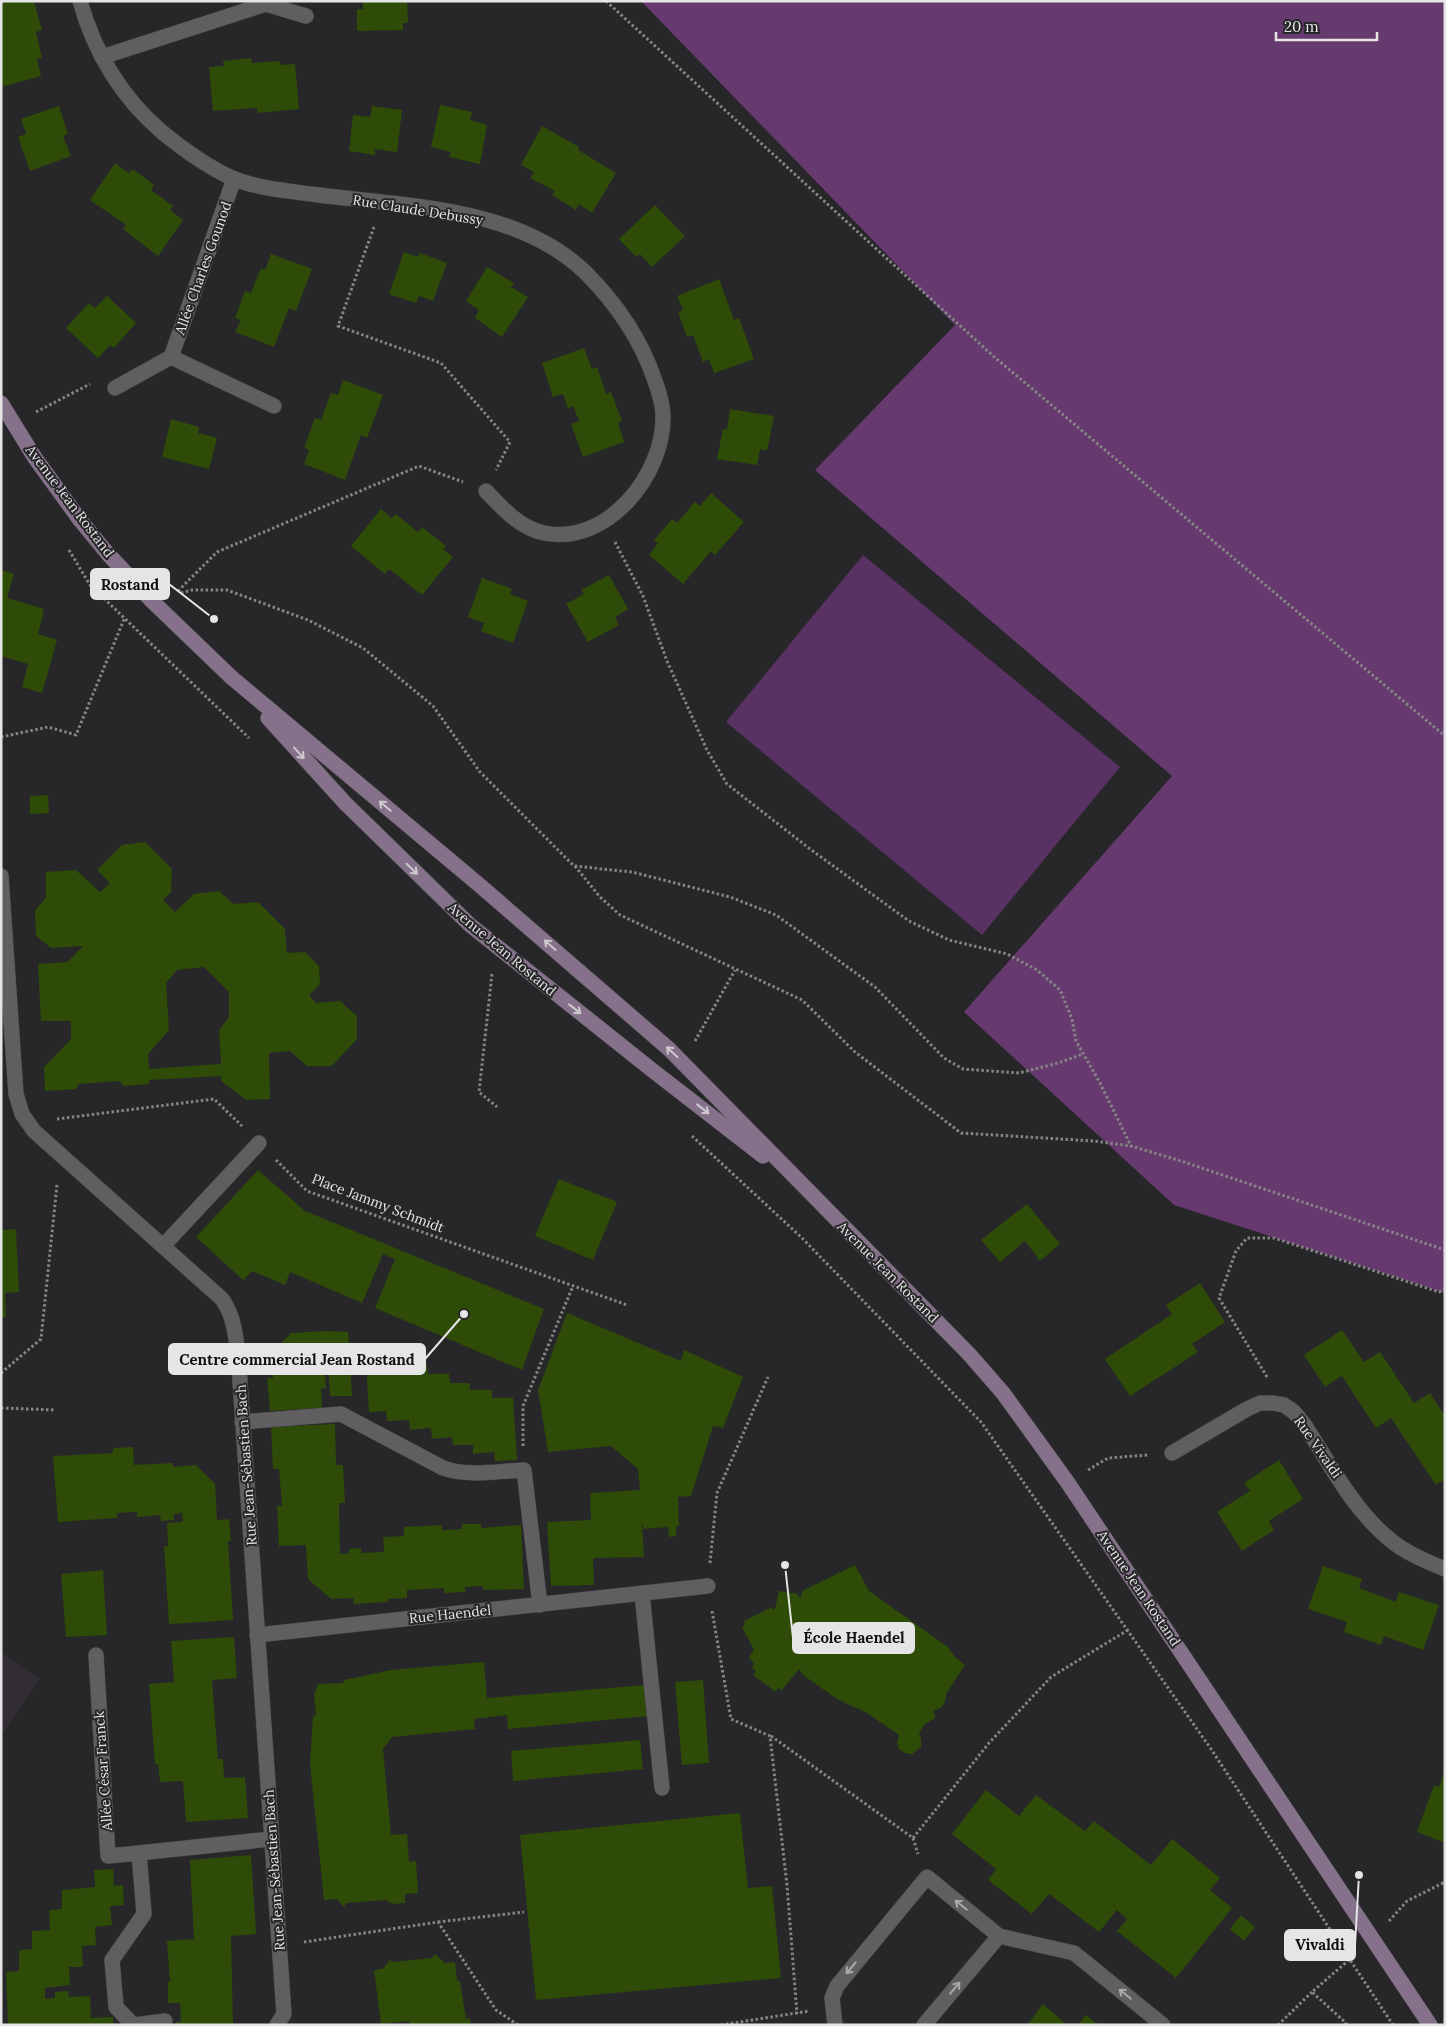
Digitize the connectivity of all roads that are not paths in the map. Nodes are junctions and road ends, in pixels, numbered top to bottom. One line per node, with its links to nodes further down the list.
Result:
1 (80, 1): 4 (street, Rue Claude Debussy)
2 (265, 3): 3 (street); 4 (street)
3 (306, 16)
4 (102, 57): 5 (street, Rue Claude Debussy)
5 (234, 179): 6 (street, Allée Charles Gounod); 10 (street, Rue Claude Debussy)
6 (171, 357): 7 (street); 9 (street)
7 (115, 388)
8 (1, 403): 11 (street, Avenue Jean Rostand)
9 (274, 406)
10 (486, 491)
11 (231, 678): 15 (street, Avenue Jean Rostand, one-way to 11); 15 (street, Avenue Jean Rostand, one-way to 15)
12 (1, 876): 13 (street, Rue Jean-Sébastien Bach)
13 (8, 1093): 16 (street, Rue Jean-Sébastien Bach)
14 (259, 1143): 16 (street)
15 (803, 1187): 35 (street, Avenue Jean Rostand)
16 (164, 1245): 17 (street, Rue Jean-Sébastien Bach)
17 (242, 1422): 22 (street); 23 (street, Rue Jean-Sébastien Bach)
18 (1172, 1453): 19 (street, Rue Vivaldi)
19 (1445, 1569)
20 (708, 1586): 21 (street, Rue Haendel)
21 (642, 1594): 22 (street, Rue Haendel); 25 (street)
22 (540, 1605): 23 (street, Rue Haendel)
23 (257, 1635): 26 (street, Rue Jean-Sébastien Bach)
24 (96, 1655): 27 (street, Allée César Franck)
25 (662, 1788)
26 (271, 1839): 27 (street, Allée César Franck); 31 (street, Rue Jean-Sébastien Bach)
27 (140, 1853): 30 (street)
28 (999, 1936): 32 (street, one-way to 32); 33 (street, one-way to 28); 34 (street, one-way to 28)
29 (165, 2021): 30 (street)
30 (133, 2025)
31 (277, 2025)
32 (835, 2025)
33 (924, 2025)
34 (1163, 2025)
35 (1430, 2025)

